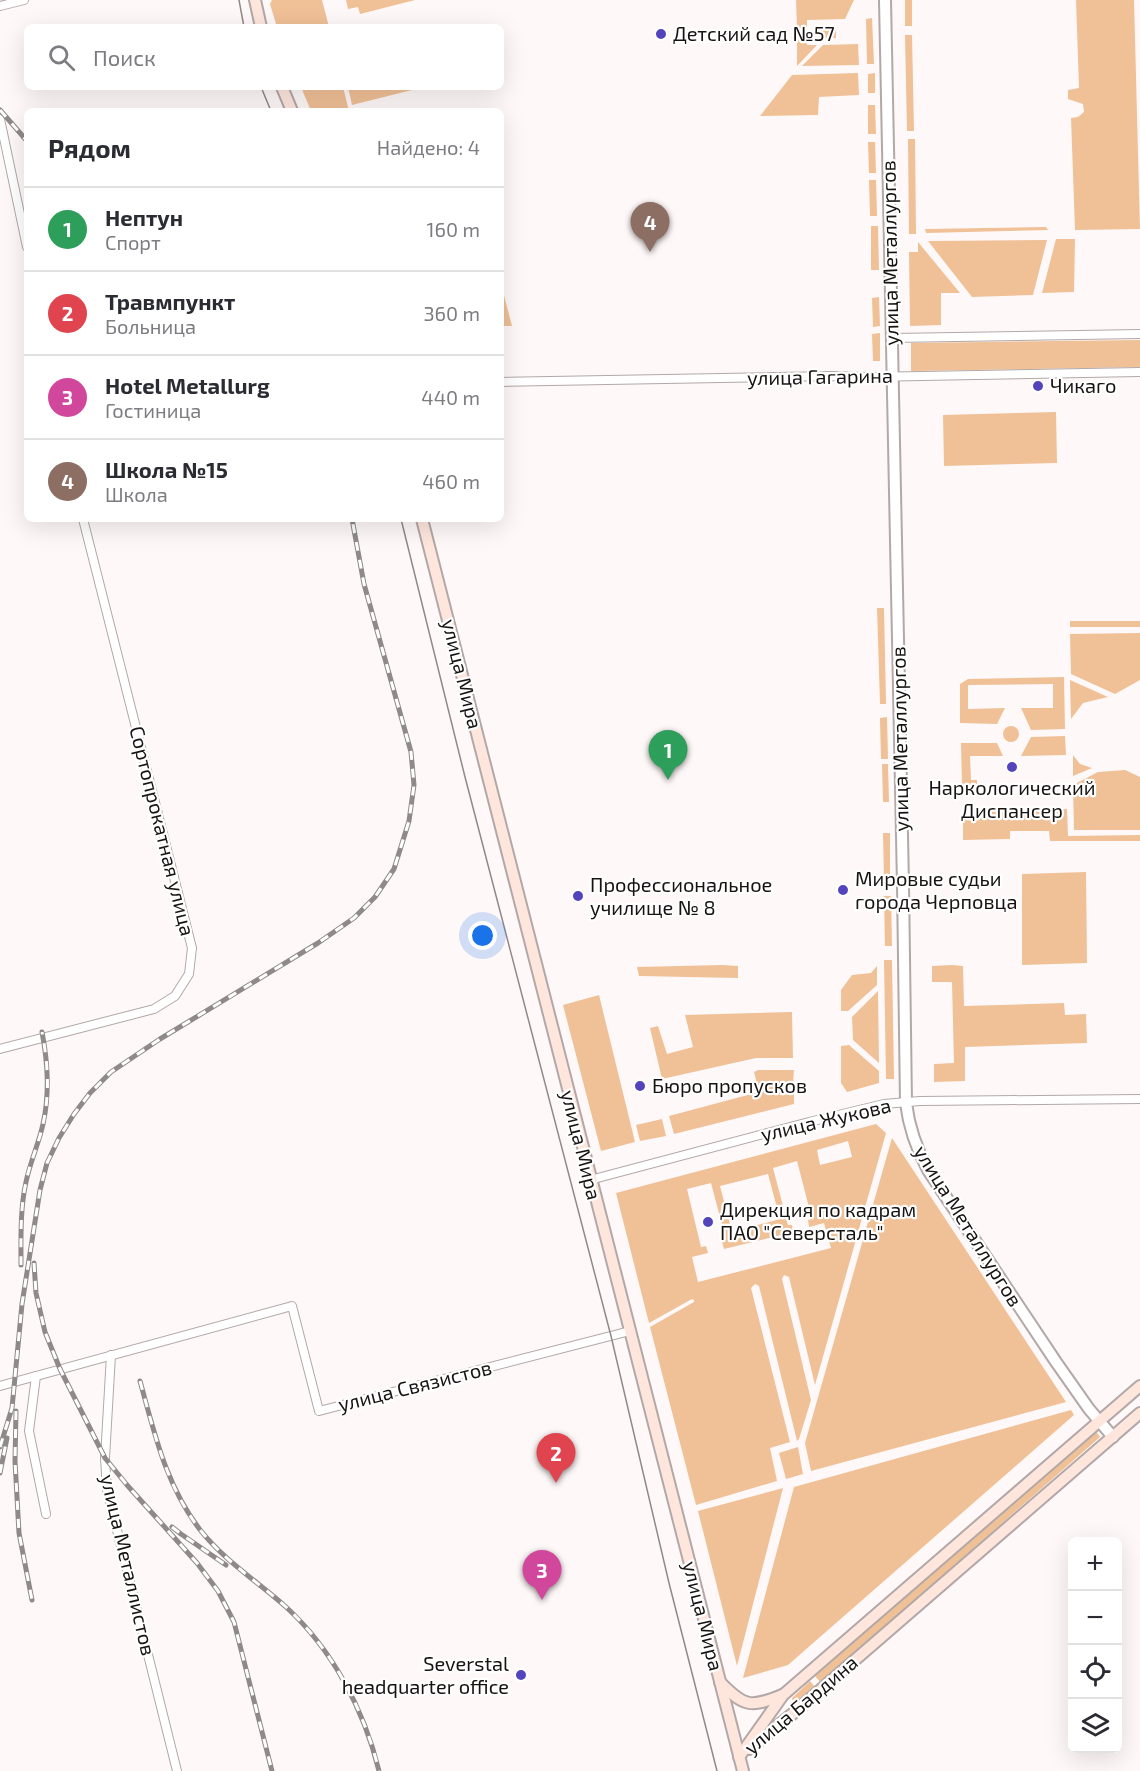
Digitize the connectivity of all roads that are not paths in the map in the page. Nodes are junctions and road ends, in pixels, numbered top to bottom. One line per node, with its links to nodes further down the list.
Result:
1 (24, 0): 4 (street)
2 (255, 0): 5 (main road)
3 (885, 0): 11 (street, улица Металлургов)
4 (0, 6)
5 (260, 24)
6 (283, 90): 7 (main road)
7 (291, 108)
8 (0, 118): 9 (street)
9 (24, 233)
10 (1140, 334): 11 (street, улица Гагарина)
11 (892, 338): 13 (street, улица Металлургов)
12 (1140, 372): 13 (street, улица Гагарина)
13 (892, 376): 14 (street, улица Гагарина); 19 (street, улица Металлургов)
14 (504, 382)
15 (84, 522): 17 (street, Сортопрокатная улица)
16 (423, 522): 20 (main road, улица Мира)
17 (0, 1049)
18 (1140, 1099): 19 (street, улица Жукова)
19 (906, 1103): 20 (street, улица Жукова); 27 (street, улица Металлургов)
20 (590, 1180): 21 (main road, улица Мира)
21 (630, 1331): 22 (street, улица Связистов); 32 (main road, улица Мира)
22 (111, 1355): 23 (street, улица Связистов); 35 (street, улица Металлистов)
23 (36, 1376): 24 (street, улица Связистов); 29 (street)
24 (0, 1386)
25 (1140, 1386): 27 (main road, улица Бардина)
26 (1138, 1418): 28 (main road, улица Бардина)
27 (1098, 1421): 28 (street, улица Металлургов); 30 (main road, улица Бардина)
28 (1113, 1437): 31 (main road, улица Бардина)
29 (46, 1514)
30 (887, 1604): 31 (main road); 33 (main road, улица Бардина)
31 (901, 1620): 34 (main road, улица Бардина)
32 (720, 1682): 33 (main road); 34 (main road, улица Мира)
33 (783, 1695): 34 (main road, улица Бардина)
34 (739, 1756): 36 (main road, улица Мира)
35 (177, 1771)
36 (743, 1771)

